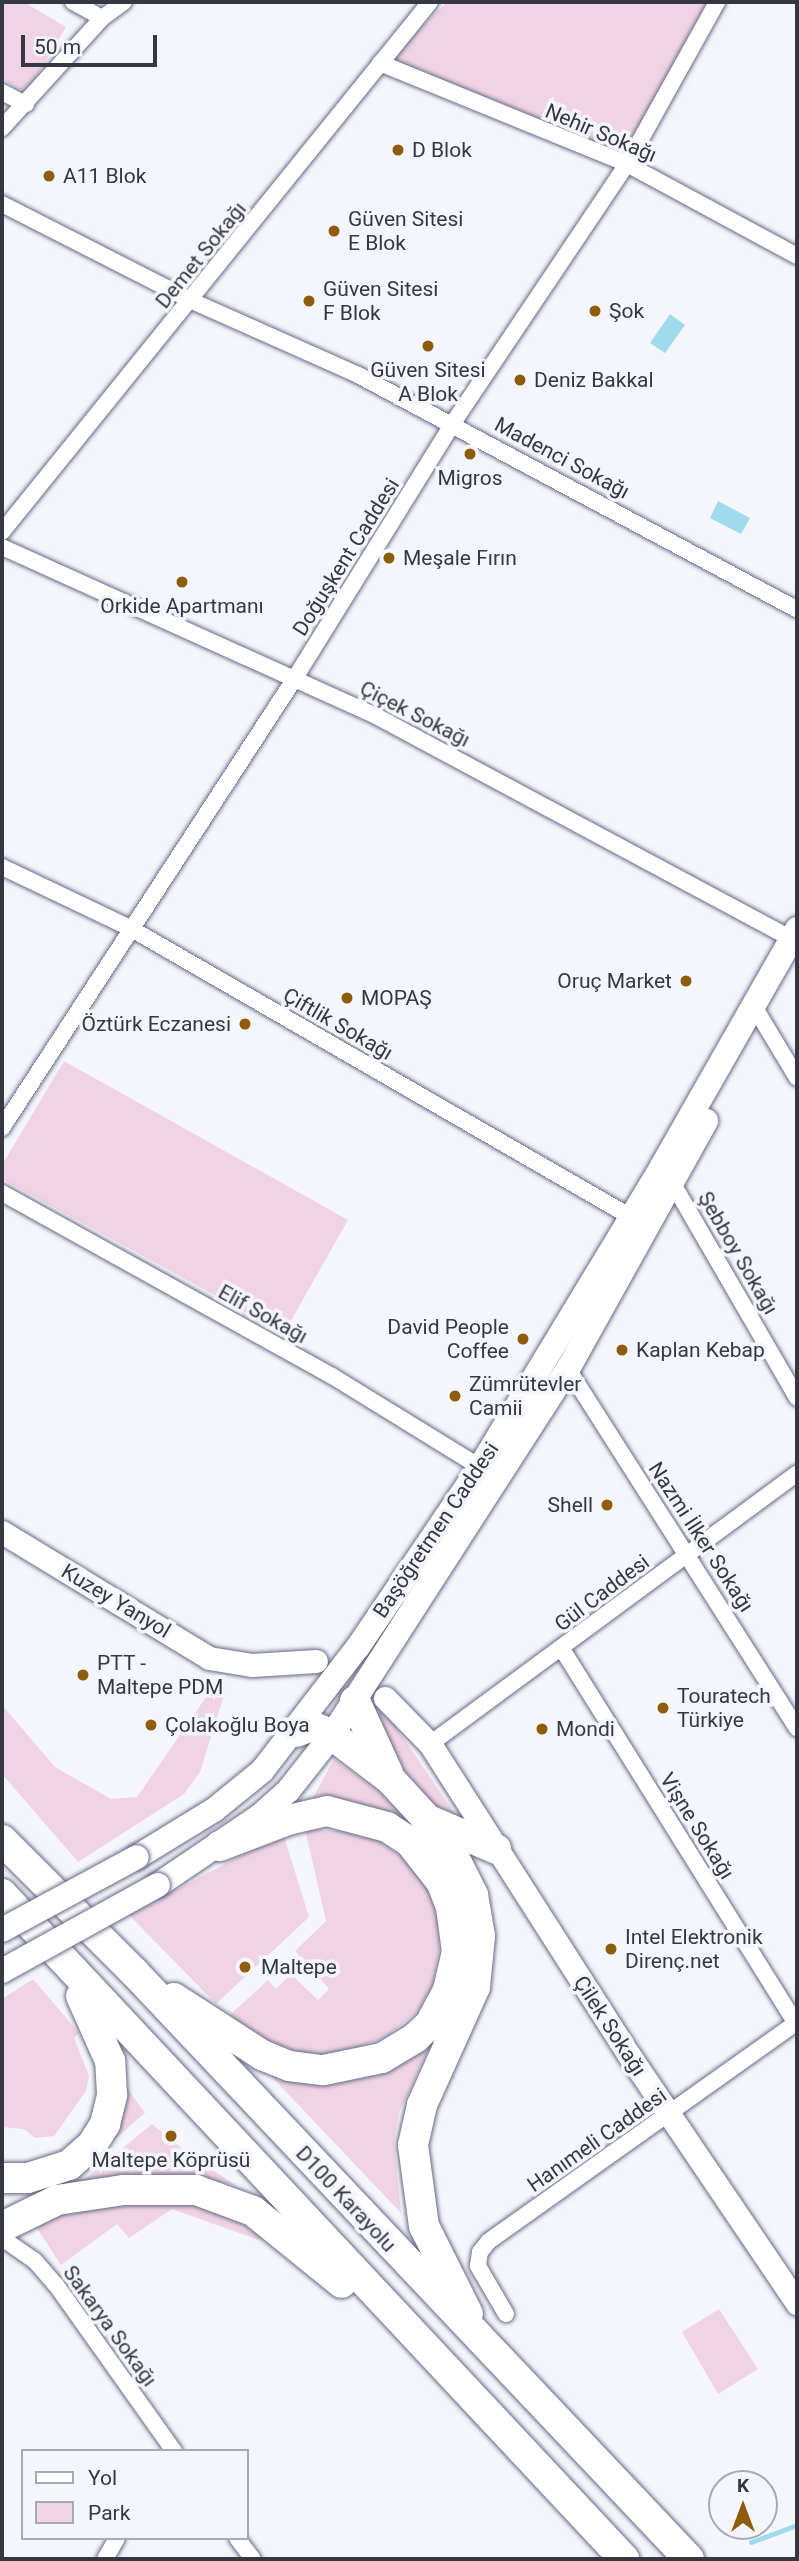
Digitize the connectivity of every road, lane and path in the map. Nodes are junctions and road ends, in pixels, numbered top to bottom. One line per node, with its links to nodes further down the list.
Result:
1 (74, 2): 5 (street)
2 (124, 2): 5 (street)
3 (430, 2): 6 (street, Demet Sokağı)
4 (717, 2): 10 (street, Doğuşkent Caddesi)
5 (102, 18): 8 (street)
6 (380, 63): 10 (street, Nehir Sokağı); 13 (street, Demet Sokağı)
7 (2, 92): 8 (street)
8 (26, 104): 9 (street)
9 (2, 128)
10 (628, 164): 12 (street, Nehir Sokağı); 14 (street, Doğuşkent Caddesi)
11 (2, 204): 13 (street, Madenci Sokağı)
12 (797, 256)
13 (192, 301): 14 (street, Madenci Sokağı); 15 (street, Demet Sokağı)
14 (453, 423): 17 (street, Madenci Sokağı); 18 (street, Doğuşkent Caddesi)
15 (2, 532)
16 (2, 547): 18 (street, Çiçek Sokağı)
17 (797, 609)
18 (295, 678): 20 (street, Doğuşkent Caddesi); 21 (street, Çiçek Sokağı)
19 (2, 867): 20 (street, Çiftlik Sokağı)
20 (130, 929): 24 (street, Doğuşkent Caddesi); 27 (street, Çiftlik Sokağı)
21 (796, 942): 22 (main road, Başöğretmen Caddesi)
22 (756, 1011): 23 (street); 25 (main road, Başöğretmen Caddesi)
23 (797, 1079)
24 (2, 1128)
25 (671, 1168): 27 (main road, Başöğretmen Caddesi); 29 (street, Şebboy Sokağı)
26 (2, 1193): 31 (street, Elif Sokağı)
27 (641, 1222): 28 (main road, Başöğretmen Caddesi); 31 (main road, Başöğretmen Caddesi)
28 (568, 1369): 31 (main road, Başöğretmen Caddesi); 33 (street, Nazmi İlker Sokağı)
29 (797, 1398)
30 (797, 1473): 33 (street, Gül Caddesi)
31 (490, 1474): 37 (main road, Başöğretmen Caddesi); 39 (main road, Başöğretmen Caddesi)
32 (2, 1532): 35 (main road, Kuzey Yanyol)
33 (688, 1555): 34 (street, Gül Caddesi); 38 (street, Nazmi İlker Sokağı)
34 (562, 1649): 41 (street, Gül Caddesi); 51 (street, Vişne Sokağı)
35 (316, 1661)
36 (385, 1698): 41 (main road, Çilek Sokağı)
37 (355, 1701): 40 (main road, Başöğretmen Caddesi); 42 (highway)
38 (797, 1728)
39 (296, 1732): 40 (highway); 47 (main road, Başöğretmen Caddesi, bridge)
40 (332, 1735): 42 (highway); 45 (main road, Başöğretmen Caddesi)
41 (430, 1744): 46 (main road, Çilek Sokağı)
42 (391, 1780): 43 (highway)
43 (431, 1821): 46 (highway); 58 (highway)
44 (2, 1840): 50 (highway, D100 Karayolu)
45 (220, 1846): 49 (main road, Başöğretmen Caddesi, bridge); 50 (highway)
46 (496, 1849): 52 (main road, Çilek Sokağı)
47 (6, 1909): 48 (highway, D100 Karayolu)
48 (62, 1962): 53 (highway); 59 (highway, D100 Karayolu)
49 (2, 1971)
50 (134, 1972): 58 (highway, D100 Karayolu)
51 (797, 2024): 52 (street, Hanımeli Caddesi)
52 (669, 2116): 56 (main road, Çilek Sokağı); 57 (street, Hanımeli Caddesi)
53 (2, 2178)
54 (2, 2227): 59 (highway)
55 (2, 2238): 60 (street, Sakarya Sokağı)
56 (797, 2302)
57 (506, 2314)
58 (486, 2344): 66 (highway, D100 Karayolu)
59 (429, 2349): 65 (highway, D100 Karayolu)
60 (172, 2449)
61 (116, 2540): 63 (street)
62 (239, 2540): 64 (street)
63 (105, 2559)
64 (253, 2559)
65 (624, 2559)
66 (689, 2559)

